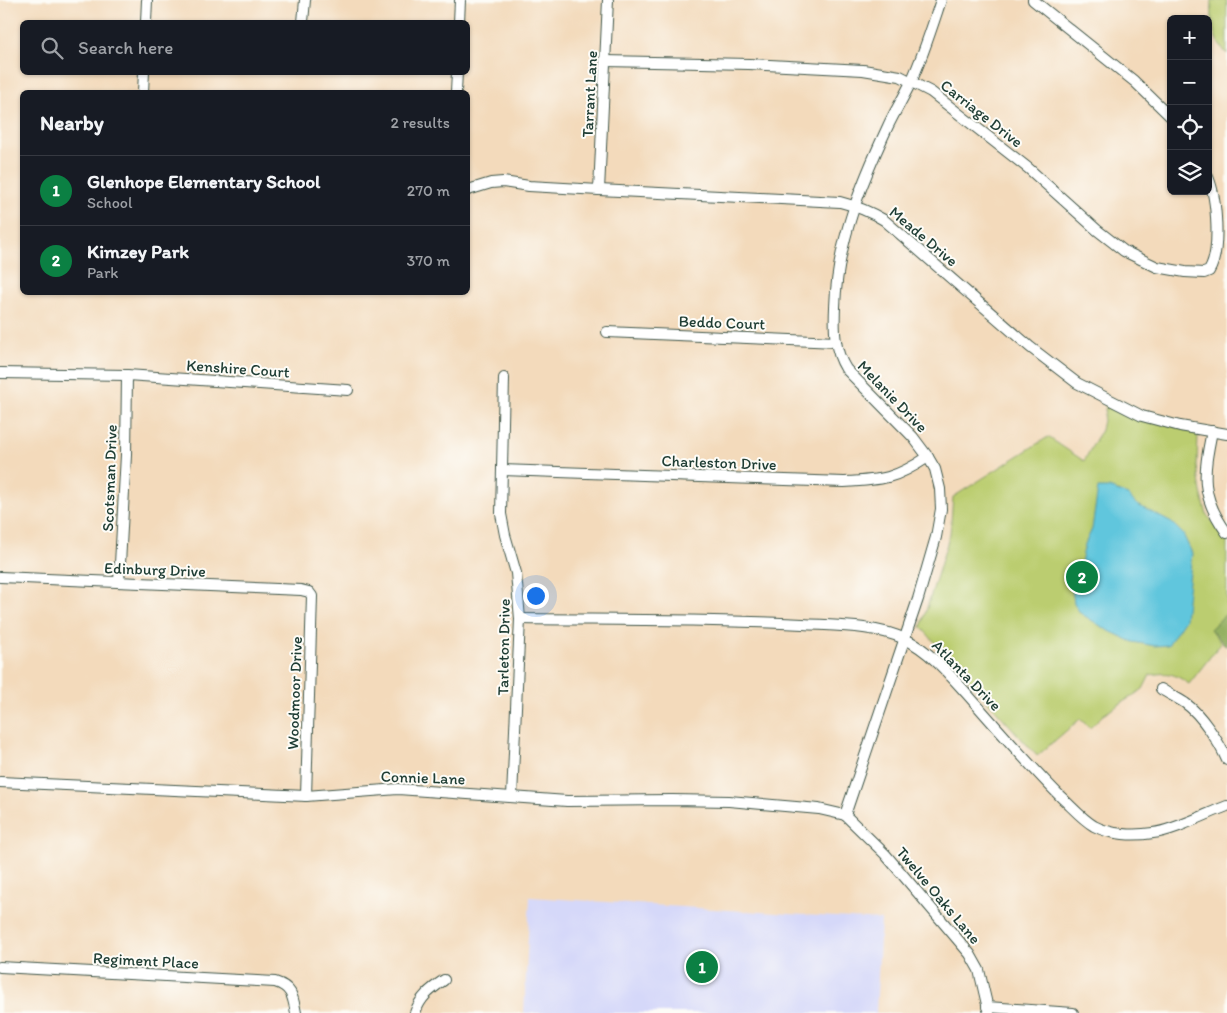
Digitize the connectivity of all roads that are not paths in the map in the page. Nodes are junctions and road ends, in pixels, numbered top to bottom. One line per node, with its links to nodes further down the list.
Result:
1 (147, 0): 7 (street)
2 (305, 0): 8 (street)
3 (460, 0): 9 (street)
4 (608, 0): 10 (street, Tarrant Lane)
5 (941, 0): 13 (street, Melanie Drive)
6 (1033, 0): 16 (street)
7 (146, 20)
8 (304, 20)
9 (459, 20)
10 (605, 60): 13 (street, Carriage Drive); 18 (street, Tarrant Lane)
11 (144, 75): 14 (street)
12 (457, 75): 15 (street)
13 (912, 82): 19 (street, Carriage Drive); 20 (street, Melanie Drive)
14 (143, 90)
15 (456, 90)
16 (1167, 113)
17 (470, 189): 18 (street, Meade Drive)
18 (599, 190): 20 (street, Meade Drive)
19 (1212, 192)
20 (854, 205): 22 (street, Melanie Drive); 27 (street, Meade Drive)
21 (607, 332): 22 (street, Beddo Court)
22 (836, 342): 29 (street, Melanie Drive)
23 (0, 372): 24 (street, Kenshire Court)
24 (127, 375): 26 (street, Kenshire Court); 33 (street, Scotsman Drive)
25 (504, 378): 30 (street, Tarleton Drive)
26 (348, 390)
27 (1212, 431): 28 (street, Meade Drive); 31 (street)
28 (1227, 434)
29 (928, 457): 30 (street, Charleston Drive); 36 (street, Melanie Drive)
30 (502, 470): 35 (street, Tarleton Drive)
31 (1227, 533)
32 (0, 577): 33 (street, Edinburg Drive)
33 (119, 582): 34 (street, Edinburg Drive)
34 (309, 592): 40 (street, Woodmoor Drive)
35 (520, 619): 36 (street, Atlanta Drive); 41 (street, Tarleton Drive)
36 (905, 639): 42 (street, Atlanta Drive); 43 (street, Melanie Drive)
37 (1161, 689): 38 (street)
38 (1227, 760)
39 (0, 782): 40 (street, Connie Lane)
40 (306, 796): 41 (street, Connie Lane)
41 (512, 797): 43 (street, Connie Lane)
42 (1227, 806)
43 (845, 815): 46 (street, Twelve Oaks Lane)
44 (0, 968): 47 (street, Regiment Place)
45 (444, 980): 48 (street)
46 (987, 1011): 49 (street)
47 (296, 1013)
48 (415, 1013)
49 (1073, 1013)

